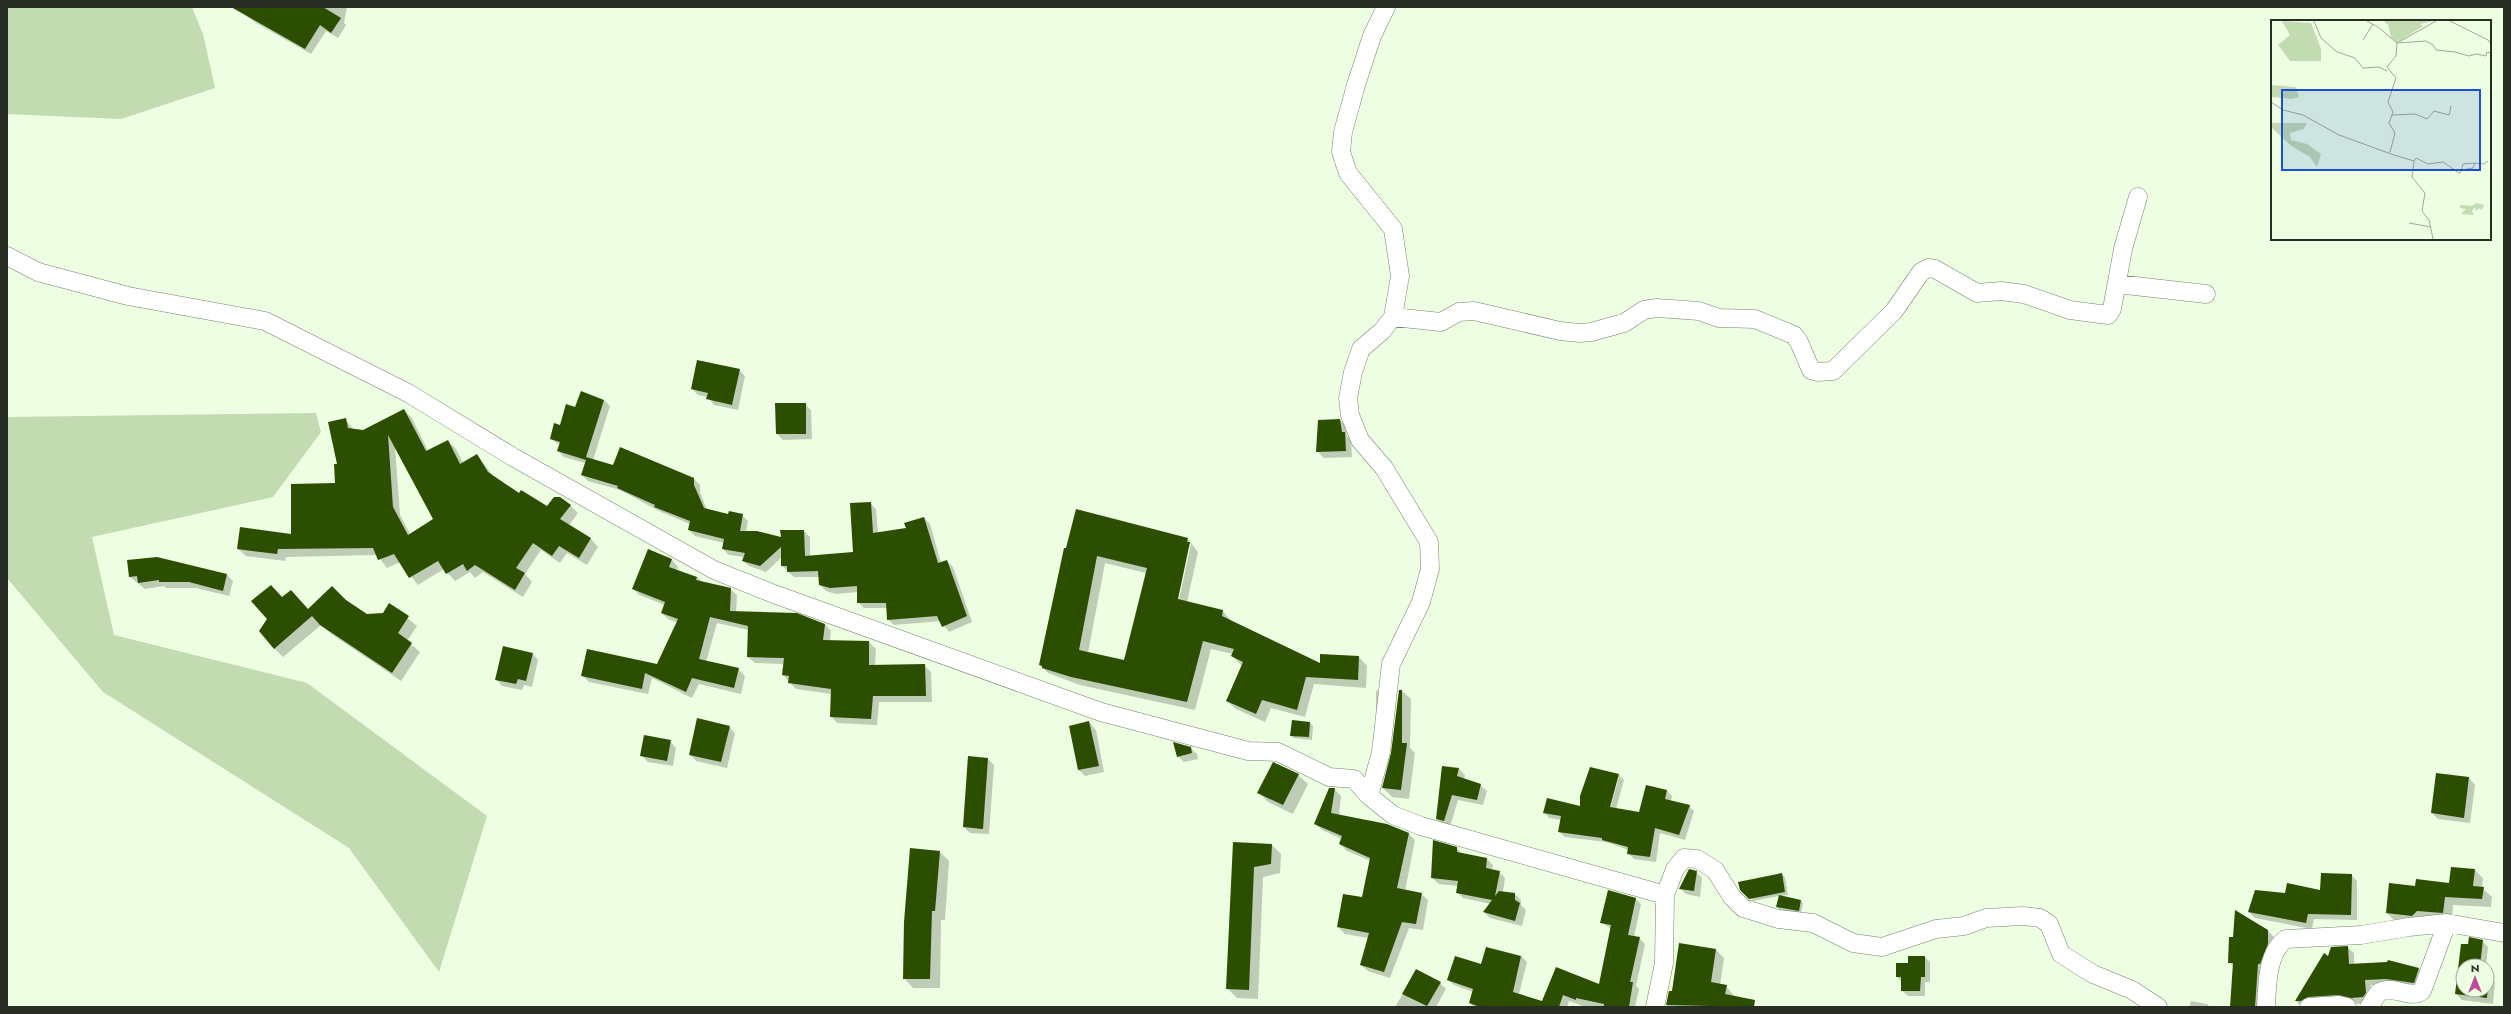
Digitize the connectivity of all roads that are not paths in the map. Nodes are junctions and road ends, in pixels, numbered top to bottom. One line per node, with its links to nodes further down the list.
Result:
1 (1386, 7): 6 (street)
2 (2138, 197): 4 (street)
3 (7, 256): 7 (street)
4 (2117, 284): 5 (street); 6 (street)
5 (2206, 294)
6 (1393, 317): 7 (street)
7 (1369, 796): 8 (street)
8 (1665, 895): 11 (street); 12 (street)
9 (2448, 924): 10 (street); 13 (street); 16 (street)
10 (2504, 933)
11 (1655, 1007)
12 (2158, 1007)
13 (2266, 1007)
14 (2309, 1007): 15 (street)
15 (2347, 1007)
16 (2369, 1007)

